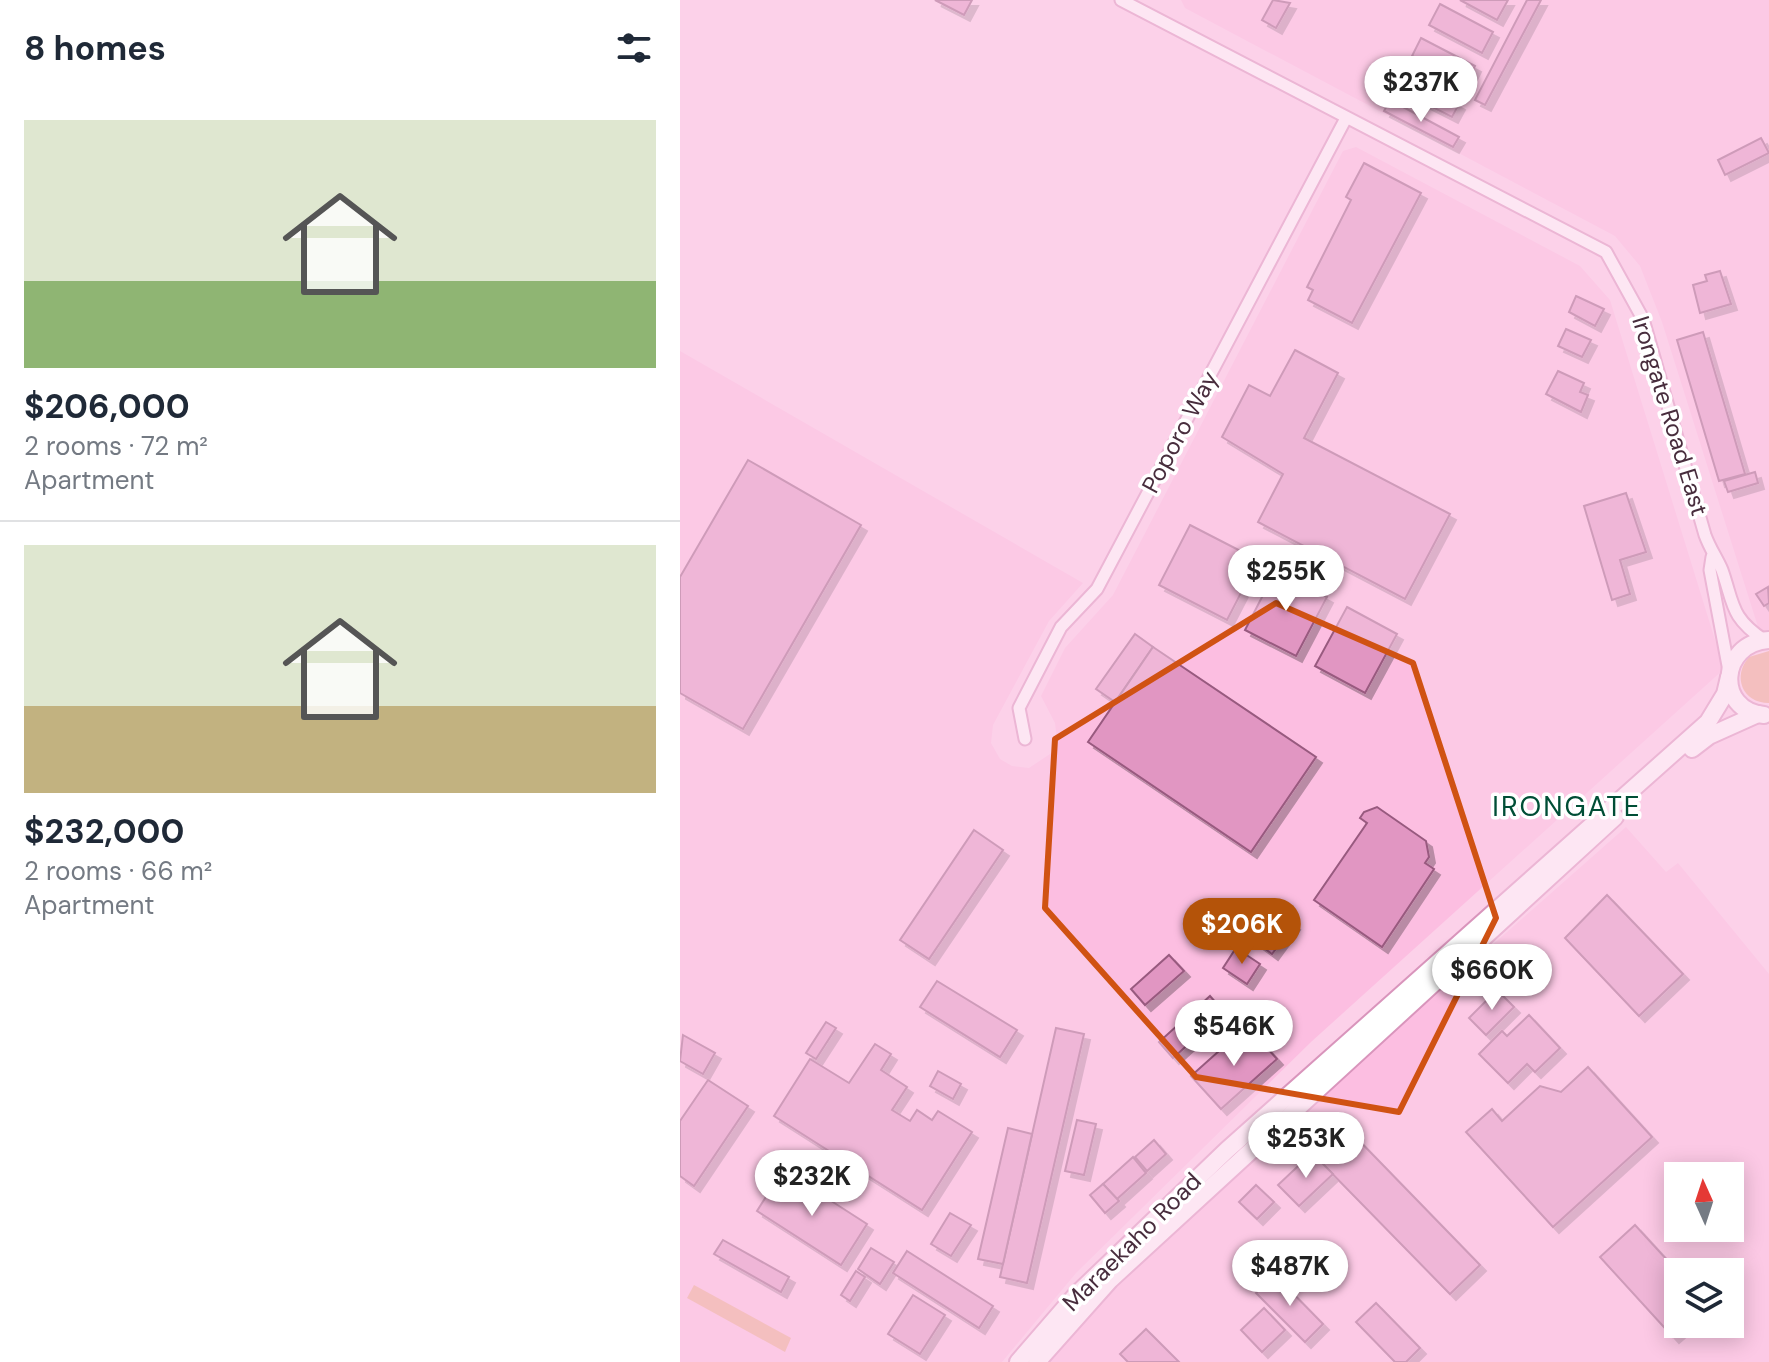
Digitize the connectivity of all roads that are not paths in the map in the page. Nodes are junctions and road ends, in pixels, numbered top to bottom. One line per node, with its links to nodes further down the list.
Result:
1 (1121, 0): 2 (street, Irongate Road East)
2 (1144, 5): 3 (street, Irongate Road East)
3 (1345, 120): 4 (street, Irongate Road East); 8 (street, Poporo Way)
4 (1712, 557): 5 (street); 6 (street)
5 (1766, 640): 6 (main road)
6 (1729, 674): 7 (main road); 9 (main road)
7 (1764, 715): 9 (main road)
8 (1025, 739)
9 (1649, 779): 10 (main road, Maraekaho Road); 11 (main road)
10 (1018, 1362)
11 (1037, 1362)

